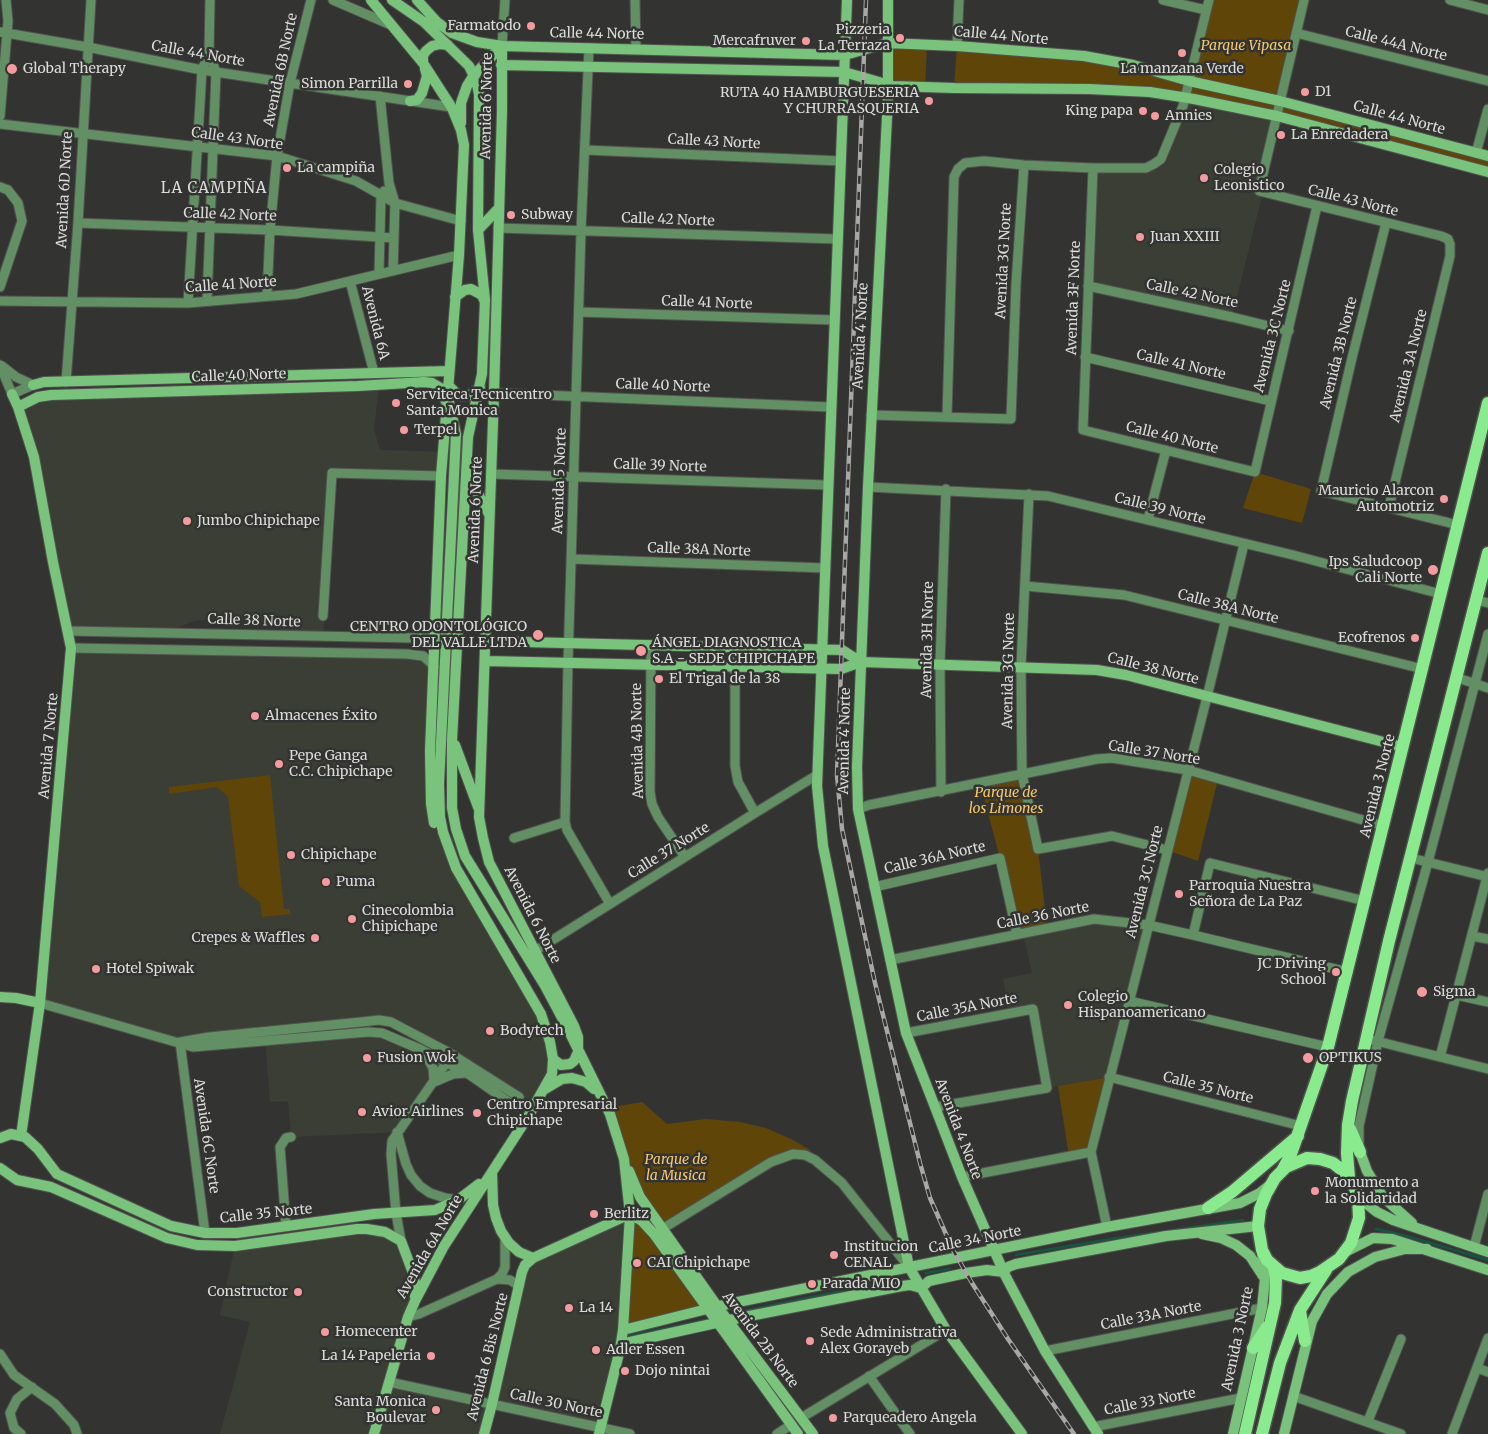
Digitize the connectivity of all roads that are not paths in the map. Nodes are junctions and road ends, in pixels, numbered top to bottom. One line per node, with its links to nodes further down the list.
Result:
1 (6, 0): 21 (street)
2 (91, 0): 27 (street, Avenida 6D Norte)
3 (210, 0): 30 (street)
4 (311, 0): 41 (street, Avenida 6B Norte)
5 (333, 0): 20 (street)
6 (372, 0): 20 (street, Avenida 6 Norte)
7 (392, 0): 24 (street, Avenida 6 Norte)
8 (417, 0): 25 (street, Avenida 6 Norte)
9 (506, 0): 25 (street)
10 (635, 0): 29 (street)
11 (847, 0): 31 (street, Avenida 4 Norte)
12 (888, 0): 23 (street, Avenida 4 Norte)
13 (959, 0): 26 (street)
14 (1164, 0): 18 (street)
15 (1209, 0): 18 (street)
16 (1304, 0): 22 (street)
17 (1450, 0): 19 (street)
18 (1206, 10): 39 (street)
19 (1488, 10)
20 (390, 25): 33 (street, Avenida 6 Norte)
21 (4, 32): 27 (street, Calle 44 Norte); 49 (street)
22 (1296, 32): 40 (street, Calle 44A Norte); 46 (street)
23 (887, 43): 26 (street, Calle 44 Norte); 31 (street, Calle 44 Norte); 42 (street, Avenida 4 Norte)
24 (448, 45): 33 (street); 38 (street, Avenida 6 Norte)
25 (502, 46): 28 (street, Calle 44 Norte); 32 (street, Avenida 6 Norte); 38 (street)
26 (957, 46): 39 (street, Calle 44 Norte)
27 (87, 47): 35 (street, Calle 44 Norte); 53 (street, Avenida 6D Norte)
28 (589, 48): 29 (street, Calle 44 Norte); 34 (street, Avenida 5 Norte)
29 (636, 49): 31 (street, Calle 44 Norte)
30 (209, 53): 35 (street); 36 (street)
31 (845, 55): 37 (street, Avenida 4 Norte)
32 (501, 65): 34 (street); 69 (street, Avenida 6 Norte)
33 (424, 66): 45 (street); 47 (street, Avenida 6 Norte)
34 (588, 66): 37 (street); 56 (street, Avenida 5 Norte)
35 (202, 70): 36 (street, Calle 44 Norte); 54 (street)
36 (216, 72): 41 (street, Calle 44 Norte); 55 (street)
37 (844, 72): 42 (street); 60 (street, Avenida 4 Norte)
38 (474, 76): 52 (street); 77 (street, Avenida 6 Norte)
39 (1189, 80): 44 (street); 46 (street, Calle 44 Norte)
40 (1488, 81)
41 (290, 83): 43 (street, Calle 44 Norte); 58 (street, Avenida 6B Norte)
42 (888, 84): 44 (street); 115 (street, Avenida 4 Norte)
43 (380, 96): 45 (street, Calle 44 Norte); 64 (street)
44 (1185, 97): 50 (street); 62 (street)
45 (410, 101): 47 (street, Calle 44 Norte)
46 (1280, 101): 50 (street); 57 (street, Calle 44 Norte)
47 (451, 107): 52 (street, Avenida 6 Norte)
48 (1488, 109): 57 (street)
49 (0, 116)
50 (1277, 116): 63 (street); 68 (street, Calle 43 Norte)
51 (0, 124): 53 (street, Calle 43 Norte)
52 (461, 130): 70 (street, Avenida 6 Norte)
53 (82, 134): 54 (street, Calle 43 Norte); 71 (street, Avenida 6D Norte)
54 (197, 147): 55 (street, Calle 43 Norte); 73 (street)
55 (212, 148): 58 (street, Calle 43 Norte); 74 (street)
56 (585, 150): 60 (street, Calle 43 Norte); 78 (street, Avenida 5 Norte)
57 (1476, 153): 59 (street, Calle 44 Norte)
58 (277, 156): 66 (street, Calle 43 Norte); 76 (street, Avenida 6B Norte)
59 (1488, 156)
60 (841, 161): 82 (street, Avenida 4 Norte)
61 (1024, 165): 62 (street); 116 (street); 116 (street, Avenida 3G Norte)
62 (1093, 168): 87 (street, Avenida 3F Norte)
63 (1488, 172)
64 (389, 183): 66 (street); 67 (street)
65 (0, 187): 88 (street)
66 (381, 196): 67 (street, Calle 43 Norte); 79 (street)
67 (394, 203): 70 (street, Calle 43 Norte); 81 (street)
68 (1317, 206): 72 (street, Calle 43 Norte); 98 (street, Avenida 3C Norte)
69 (499, 208): 75 (street, Avenida 6 Norte); 77 (street)
70 (461, 221): 83 (street, Avenida 6 Norte)
71 (78, 223): 73 (street, Calle 42 Norte); 94 (street, Avenida 6D Norte)
72 (1386, 223): 80 (street, Calle 43 Norte); 128 (street, Avenida 3B Norte)
73 (193, 227): 74 (street, Calle 42 Norte); 95 (street)
74 (210, 228): 76 (street, Calle 42 Norte); 93 (street)
75 (498, 228): 78 (street, Calle 42 Norte); 107 (street, Avenida 6 Norte)
76 (270, 230): 79 (street, Calle 42 Norte); 89 (street, Avenida 6B Norte)
77 (478, 230): 91 (street, Avenida 6 Norte)
78 (581, 231): 82 (street, Calle 42 Norte); 96 (street, Avenida 5 Norte)
79 (380, 236): 81 (street, Calle 42 Norte); 85 (street)
80 (1442, 236): 128 (street, Avenida 3A Norte)
81 (394, 238): 84 (street)
82 (837, 239): 97 (street, Avenida 4 Norte)
83 (459, 255): 84 (street, Calle 41 Norte); 90 (street, Avenida 6 Norte)
84 (393, 271): 85 (street, Calle 41 Norte)
85 (380, 274): 86 (street, Calle 41 Norte)
86 (350, 281): 89 (street, Calle 41 Norte); 102 (street, Avenida 6A)
87 (1088, 286): 98 (street, Calle 42 Norte); 99 (street, Avenida 3F Norte)
88 (0, 287)
89 (267, 296): 93 (street, Calle 41 Norte)
90 (455, 297): 91 (street); 101 (street, Avenida 6 Norte)
91 (484, 300): 105 (street, Avenida 6 Norte)
92 (0, 301): 94 (street, Calle 41 Norte)
93 (207, 301): 95 (street, Calle 41 Norte)
94 (73, 302): 95 (street, Calle 41 Norte); 103 (street, Avenida 6D Norte)
95 (188, 303)
96 (579, 312): 97 (street, Calle 41 Norte); 109 (street, Avenida 5 Norte)
97 (835, 320): 113 (street, Avenida 4 Norte)
98 (1289, 332): 110 (street, Avenida 3C Norte)
99 (1085, 357): 110 (street, Calle 41 Norte); 117 (street, Avenida 3F Norte)
100 (0, 365): 104 (street); 108 (street, Avenida 7 Norte)
101 (449, 371): 102 (street, Calle 40 Norte); 106 (street, Avenida 6 Norte)
102 (374, 372): 103 (street, Calle 40 Norte)
103 (66, 382): 104 (street, Calle 40 Norte)
104 (33, 385): 108 (street, Calle 40 Norte)
105 (480, 388): 106 (street); 120 (street, Avenida 6 Norte)
106 (447, 389): 114 (street, Avenida 6 Norte); 184 (street, Avenida 6 Norte)
107 (494, 392): 109 (street, Calle 40 Norte); 121 (street, Avenida 6 Norte)
108 (12, 394): 112 (street, Avenida 7 Norte)
109 (577, 396): 113 (street, Calle 40 Norte); 123 (street, Avenida 5 Norte)
110 (1271, 401): 119 (street, Avenida 3C Norte)
111 (1488, 403): 131 (main road, Avenida 3 Norte)
112 (18, 407): 114 (street, Calle 40 Norte); 142 (street, Avenida 7 Norte)
113 (831, 407): 124 (street, Avenida 4 Norte)
114 (446, 409): 122 (street, Avenida 6 Norte)
115 (871, 414): 116 (street); 125 (street, Avenida 4 Norte)
116 (947, 417)
117 (1083, 430): 118 (street, Calle 40 Norte)
118 (1166, 450): 119 (street, Calle 40 Norte); 130 (street)
119 (1255, 472)
120 (466, 473): 129 (street); 168 (street, Avenida 6 Norte)
121 (491, 474): 123 (street, Calle 39 Norte); 129 (street, Avenida 6 Norte)
122 (441, 476): 139 (street); 141 (street, Avenida 6 Norte)
123 (574, 477): 124 (street, Calle 39 Norte); 134 (street, Avenida 5 Norte)
124 (828, 485): 135 (street, Avenida 4 Norte)
125 (868, 487): 126 (street, Calle 39 Norte); 155 (street, Avenida 4 Norte)
126 (946, 489): 127 (street, Calle 39 Norte); 158 (street, Avenida 3H Norte)
127 (1029, 494): 130 (street, Calle 39 Norte); 136 (street, Avenida 3G Norte)
128 (1389, 507): 131 (street)
129 (489, 514): 146 (street, Avenida 6 Norte)
130 (1148, 519): 132 (street, Calle 39 Norte)
131 (1458, 525): 137 (main road, Avenida 3 Norte)
132 (1244, 544): 137 (street, Calle 39 Norte); 140 (street, Avenida 3C Norte)
133 (1488, 553): 138 (main road)
134 (572, 559): 135 (street, Calle 38A Norte); 147 (street, Avenida 5 Norte)
135 (825, 568): 151 (street, Avenida 4 Norte)
136 (1025, 586): 140 (street, Calle 38A Norte); 161 (street, Avenida 3G Norte)
137 (1441, 594): 163 (main road, Avenida 3 Norte)
138 (1482, 601): 164 (main road)
139 (323, 616)
140 (1225, 620): 163 (street, Calle 38A Norte); 167 (street, Avenida 3C Norte)
141 (436, 627): 145 (street, Calle 38 Norte); 160 (street, Avenida 6 Norte)
142 (69, 631): 144 (street, Calle 38 Norte); 150 (street, Avenida 7 Norte)
143 (1488, 634): 165 (street)
144 (288, 636): 145 (street, Calle 38 Norte); 152 (street)
145 (305, 637): 153 (street)
146 (485, 641): 147 (street, Calle 38 Norte); 154 (street, Avenida 6 Norte)
147 (569, 643): 148 (street, Calle 38 Norte); 156 (street, Avenida 5 Norte)
148 (651, 645): 149 (street, Calle 38 Norte); 157 (street, Avenida 4B Norte)
149 (735, 647): 151 (street, Calle 38 Norte); 159 (street)
150 (71, 648): 152 (street, Calle 38 Norte); 203 (street, Avenida 7 Norte)
151 (822, 649): 155 (street, Calle 38 Norte); 162 (street, Avenida 4 Norte)
152 (285, 651): 153 (street, Calle 38 Norte)
153 (305, 652): 160 (street, Calle 38 Norte)
154 (484, 661): 156 (street, Calle 38 Norte); 175 (street, Avenida 6 Norte)
155 (861, 662): 158 (street, Calle 38 Norte); 162 (street, Calle 38 Norte); 174 (street, Avenida 4 Norte)
156 (568, 663): 157 (street, Calle 38 Norte); 177 (street, Avenida 5 Norte)
157 (650, 664): 159 (street, Calle 38 Norte); 181 (street, Avenida 4B Norte)
158 (940, 664): 161 (street, Calle 38 Norte); 173 (street, Avenida 3H Norte)
159 (734, 666): 162 (street, Calle 38 Norte); 176 (street)
160 (434, 667): 184 (street, Avenida 6 Norte)
161 (1021, 667): 167 (street, Calle 38 Norte); 171 (street, Avenida 3G Norte)
162 (821, 668): 172 (street, Avenida 4 Norte)
163 (1423, 669): 169 (main road, Avenida 3 Norte)
164 (1458, 678): 165 (street); 182 (main road)
165 (1475, 684): 166 (street); 183 (street)
166 (1488, 688)
167 (1207, 697): 169 (street, Calle 38 Norte); 170 (street, Avenida 3C Norte)
168 (452, 740): 175 (street); 198 (street, Avenida 6 Norte)
169 (1403, 747): 178 (main road, Avenida 3 Norte)
170 (1188, 770): 171 (street, Calle 37 Norte); 178 (street, Calle 37 Norte); 180 (street, Avenida 3C Norte)
171 (1022, 774): 173 (street, Calle 37 Norte); 180 (street, Avenida 3G Norte)
172 (817, 776): 176 (street, Calle 37 Norte); 258 (street, Avenida 4 Norte)
173 (941, 792): 174 (street, Calle 37 Norte)
174 (858, 809): 186 (street, Avenida 4 Norte)
175 (479, 810): 194 (street, Avenida 6 Norte)
176 (755, 813): 181 (street, Calle 37 Norte)
177 (565, 822): 179 (street); 188 (street, Avenida 5 Norte)
178 (1384, 826): 187 (main road, Avenida 3 Norte)
179 (514, 838)
180 (1167, 850): 189 (street, Avenida 3C Norte)
181 (684, 857): 188 (street, Calle 37 Norte)
182 (1411, 858): 183 (street); 205 (main road)
183 (1428, 862): 185 (street); 205 (street)
184 (456, 868): 212 (street, Avenida 6 Norte)
185 (1488, 876): 192 (street)
186 (874, 887): 190 (street, Calle 36A Norte); 195 (street, Avenida 4 Norte)
187 (1365, 902): 191 (street); 197 (main road, Avenida 3 Norte)
188 (610, 904): 194 (street, Calle 37 Norte)
189 (1148, 926): 190 (street, Calle 36 Norte); 191 (street, Calle 36 Norte); 201 (street, Avenida 3C Norte)
190 (1017, 934): 195 (street, Calle 36 Norte)
191 (1194, 935): 197 (street, Calle 36 Norte)
192 (1472, 936): 193 (street); 199 (street)
193 (1488, 939)
194 (535, 951): 196 (street, Avenida 6 Norte)
195 (890, 960): 204 (street, Avenida 4 Norte)
196 (545, 970): 198 (street); 209 (street, Avenida 6 Norte)
197 (1348, 972): 207 (main road, Avenida 3 Norte)
198 (544, 984): 209 (street, Avenida 6 Norte)
199 (1456, 995): 202 (street); 211 (street)
200 (0, 998): 203 (street)
201 (1129, 1000): 207 (street); 216 (street, Avenida 3C Norte)
202 (1488, 1002)
203 (40, 1003): 206 (street); 224 (street, Avenida 7 Norte)
204 (906, 1033): 220 (street, Avenida 4 Norte); 220 (street, Calle 35A Norte)
205 (1372, 1040): 211 (street); 221 (main road); 228 (street)
206 (180, 1042): 208 (street); 210 (street); 248 (street, Avenida 6C Norte)
207 (1328, 1047): 222 (main road, Avenida 3 Norte)
208 (422, 1050): 213 (street); 217 (street)
209 (578, 1052): 212 (street); 219 (street, Avenida 6 Norte)
210 (452, 1054): 213 (street); 215 (street)
211 (1440, 1057): 214 (street)
212 (553, 1059): 218 (street, Avenida 6 Norte)
213 (446, 1063): 215 (street); 217 (street)
214 (1488, 1069)
215 (467, 1073): 217 (street)
216 (1109, 1077): 222 (street, Calle 35 Norte); 227 (street, Avenida 3C Norte)
217 (434, 1082): 223 (street)
218 (544, 1090): 219 (street); 231 (street, Avenida 6A Norte)
219 (601, 1097): 229 (street, Avenida 6 Norte)
220 (935, 1108): 233 (street, Avenida 4 Norte)
221 (1348, 1125): 228 (main road); 234 (main road)
222 (1299, 1131): 232 (main road, Avenida 3 Norte); 239 (main road)
223 (397, 1132): 238 (street); 240 (street)
224 (21, 1136): 226 (street); 248 (street, Calle 35 Norte)
225 (291, 1137): 242 (street)
226 (0, 1138)
227 (1091, 1152): 233 (street); 244 (street, Avenida 3C Norte)
228 (1360, 1152): 246 (street)
229 (624, 1159): 241 (street, Avenida 6 Norte); 245 (street, Avenida 2B Norte)
230 (0, 1168): 250 (street, Calle 35 Norte)
231 (492, 1171): 238 (street, Calle 35 Norte); 249 (street, Avenida 6 Bis Norte); 267 (street, Avenida 6A Norte)
232 (1282, 1171): 234 (main road); 235 (main road)
233 (962, 1177): 253 (street, Avenida 4 Norte)
234 (1349, 1178): 237 (main road)
235 (1271, 1184): 239 (street, Calle 34 Norte); 243 (main road)
236 (1488, 1194): 251 (street)
237 (1358, 1197): 246 (street); 255 (main road)
238 (458, 1200): 240 (street, Calle 35 Norte)
239 (1208, 1208): 244 (street, Calle 34 Norte)
240 (396, 1213): 242 (street, Calle 35 Norte); 250 (street)
241 (630, 1214): 257 (street); 268 (street, Avenida 2B Norte); 274 (street, Avenida 6 Norte)
242 (286, 1226): 248 (street, Calle 35 Norte)
243 (1258, 1226): 247 (street); 254 (main road)
244 (1107, 1227): 253 (street, Calle 34 Norte)
245 (662, 1229): 258 (street); 268 (street, Avenida 2B Norte)
246 (1423, 1230): 251 (street)
247 (1191, 1232): 262 (street); 263 (street)
248 (205, 1233)
249 (505, 1238): 257 (street, Avenida 6 Bis Norte); 264 (street, Avenida 6 Bis Norte)
250 (401, 1241): 267 (street)
251 (1474, 1247): 256 (street)
252 (1427, 1249): 255 (street); 261 (street); 278 (street)
253 (994, 1250): 258 (street, Calle 34 Norte); 262 (street, Avenida 4 Norte)
254 (1262, 1250): 259 (main road); 263 (street, Avenida 3 Norte)
255 (1346, 1252): 260 (main road)
256 (1488, 1252)
257 (533, 1258): 265 (street, Avenida 6 Bis Norte)
258 (909, 1267): 266 (street, Avenida 4 Norte); 268 (street, Calle 34 Norte)
259 (1274, 1268): 260 (main road); 272 (main road, Avenida 3 Norte)
260 (1327, 1268): 270 (main road)
261 (1488, 1270)
262 (1004, 1272): 266 (street); 281 (street, Avenida 4 Norte)
263 (1265, 1278): 269 (street, Avenida 3 Norte)
264 (497, 1279): 265 (street, Avenida 6 Bis Norte); 271 (street)
265 (520, 1286): 290 (street, Avenida 6 Bis Norte)
266 (921, 1288): 273 (street); 275 (street, Avenida 4 Norte)
267 (415, 1301): 271 (street, Avenida 6A Norte)
268 (712, 1307): 273 (street, Avenida 2B Norte); 274 (street, Calle 34 Norte)
269 (1262, 1308): 280 (street, Avenida 3 Norte); 281 (street, Calle 33A Norte)
270 (1300, 1310): 278 (main road); 308 (main road)
271 (408, 1317): 286 (street, Avenida 6A Norte)
272 (1271, 1320): 280 (main road); 307 (main road, Avenida 3 Norte)
273 (723, 1321): 279 (street); 291 (street, Avenida 2B Norte); 293 (street, Avenida 2B Norte)
274 (623, 1330): 279 (street, Avenida 6 Norte)
275 (946, 1330): 285 (street); 305 (street, Avenida 4 Norte)
276 (1488, 1338): 283 (street)
277 (1401, 1339): 292 (street)
278 (1306, 1341): 288 (street)
279 (621, 1344): 294 (street, Avenida 6 Norte)
280 (1253, 1348): 289 (street, Avenida 3 Norte)
281 (1045, 1351): 295 (street, Avenida 4 Norte)
282 (0, 1354): 287 (street)
283 (1477, 1368): 284 (street); 311 (street)
284 (1488, 1372)
285 (869, 1376): 291 (street); 304 (street)
286 (389, 1382): 290 (street, Calle 30 Norte); 298 (street, Avenida 6A Norte)
287 (32, 1387): 296 (street); 297 (street)
288 (1293, 1396): 292 (street); 309 (street)
289 (1241, 1398): 295 (street, Calle 33 Norte); 306 (street, Avenida 3 Norte)
290 (492, 1404): 294 (street, Calle 30 Norte); 299 (street, Avenida 6 Bis Norte)
291 (801, 1418): 303 (street, Avenida 2B Norte)
292 (1368, 1421): 310 (street)
293 (791, 1425): 301 (street); 302 (street, Avenida 2B Norte)
294 (600, 1431): 300 (street, Calle 30 Norte)
295 (1096, 1431)
296 (21, 1434)
297 (77, 1434)
298 (374, 1434)
299 (484, 1434)
300 (630, 1434)
301 (777, 1434)
302 (798, 1434)
303 (813, 1434)
304 (910, 1434)
305 (1022, 1434)
306 (1233, 1434)
307 (1245, 1434)
308 (1262, 1434)
309 (1284, 1434)
310 (1400, 1434)
311 (1452, 1434)

